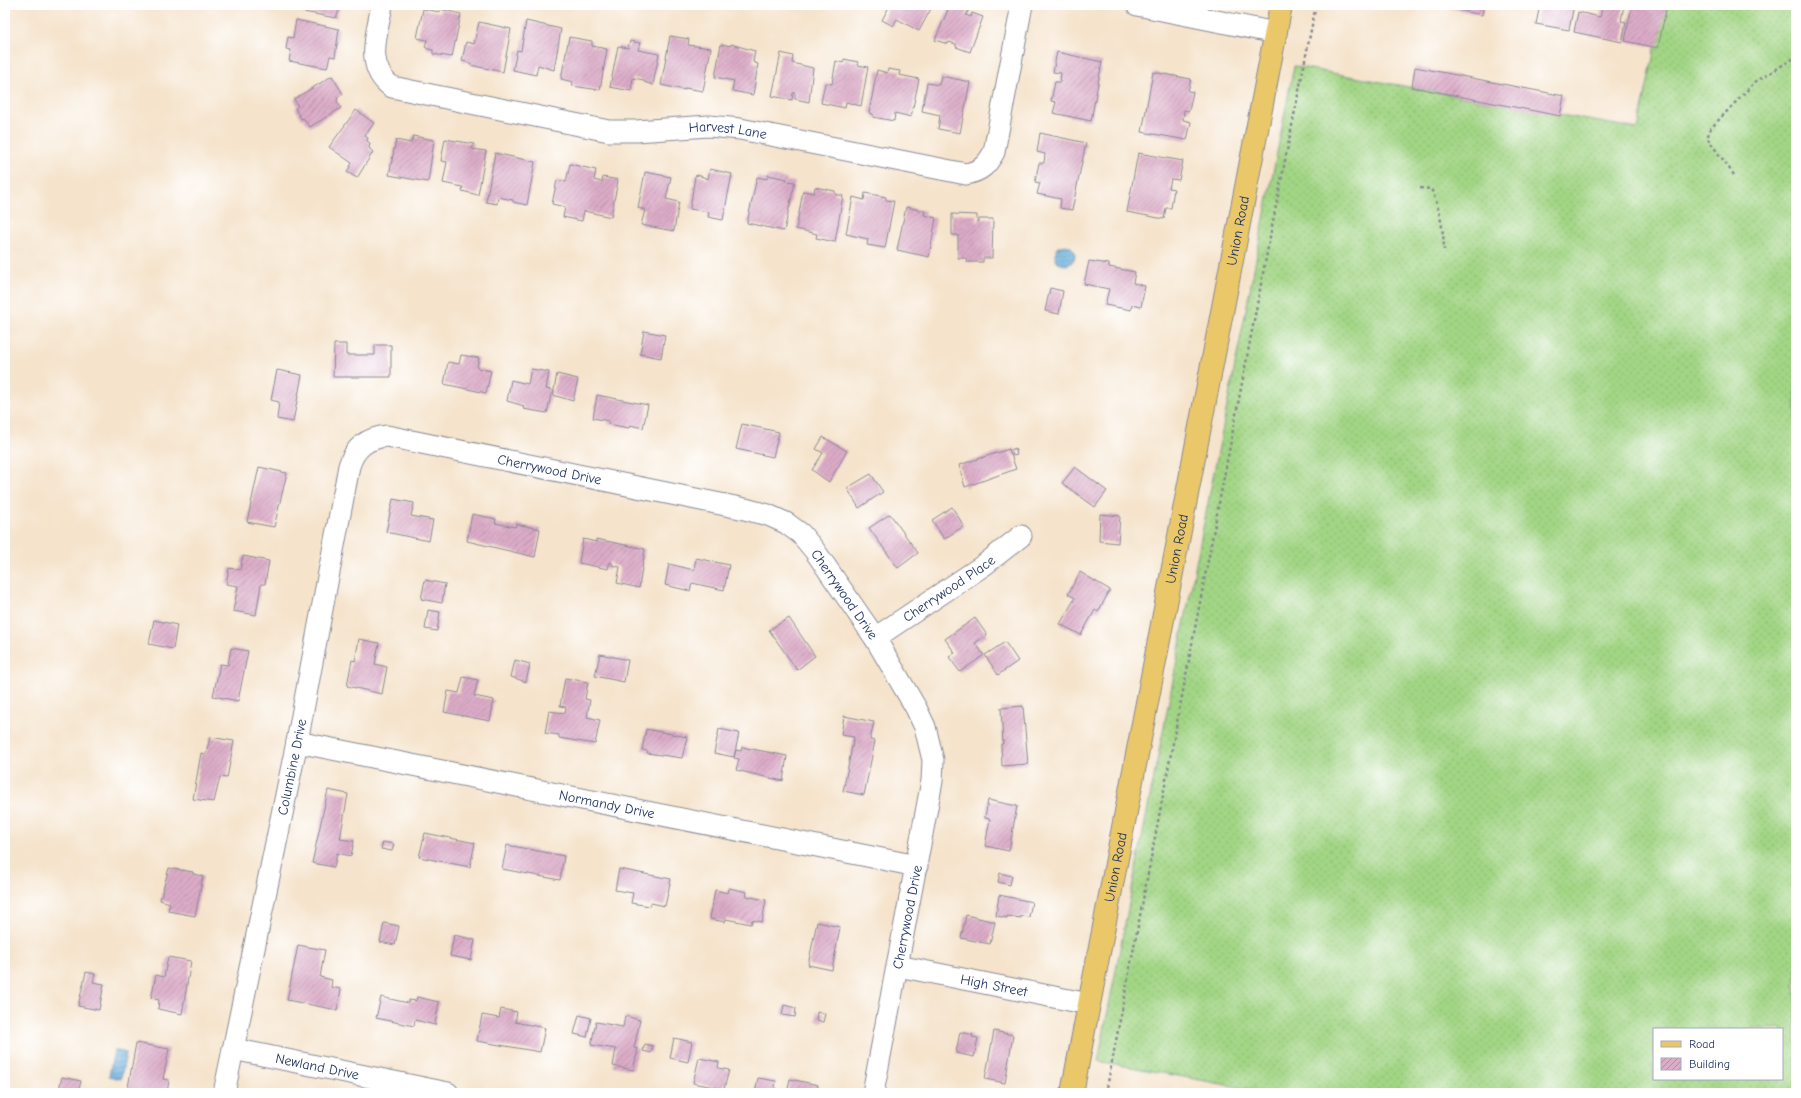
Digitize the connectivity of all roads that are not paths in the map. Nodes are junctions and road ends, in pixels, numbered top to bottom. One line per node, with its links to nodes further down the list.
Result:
1 (382, 5): 2 (street, Harvest Lane)
2 (1022, 5)
3 (1137, 5): 5 (street)
4 (1281, 5): 5 (main road, Union Road)
5 (1276, 33): 12 (main road, Union Road)
6 (363, 444): 8 (street, Cherrywood Drive); 9 (street, Columbine Drive)
7 (1021, 536): 8 (street, Cherrywood Place)
8 (875, 638): 10 (street, Cherrywood Drive)
9 (297, 742): 10 (street, Normandy Drive); 13 (street, Columbine Drive)
10 (917, 866): 11 (street, Cherrywood Drive)
11 (898, 966): 12 (street, High Street); 16 (street, Cherrywood Drive)
12 (1089, 1004): 17 (main road, Union Road)
13 (233, 1049): 14 (street, Columbine Drive); 15 (street, Newland Drive)
14 (224, 1093)
15 (448, 1093)
16 (873, 1093)
17 (1072, 1093)

